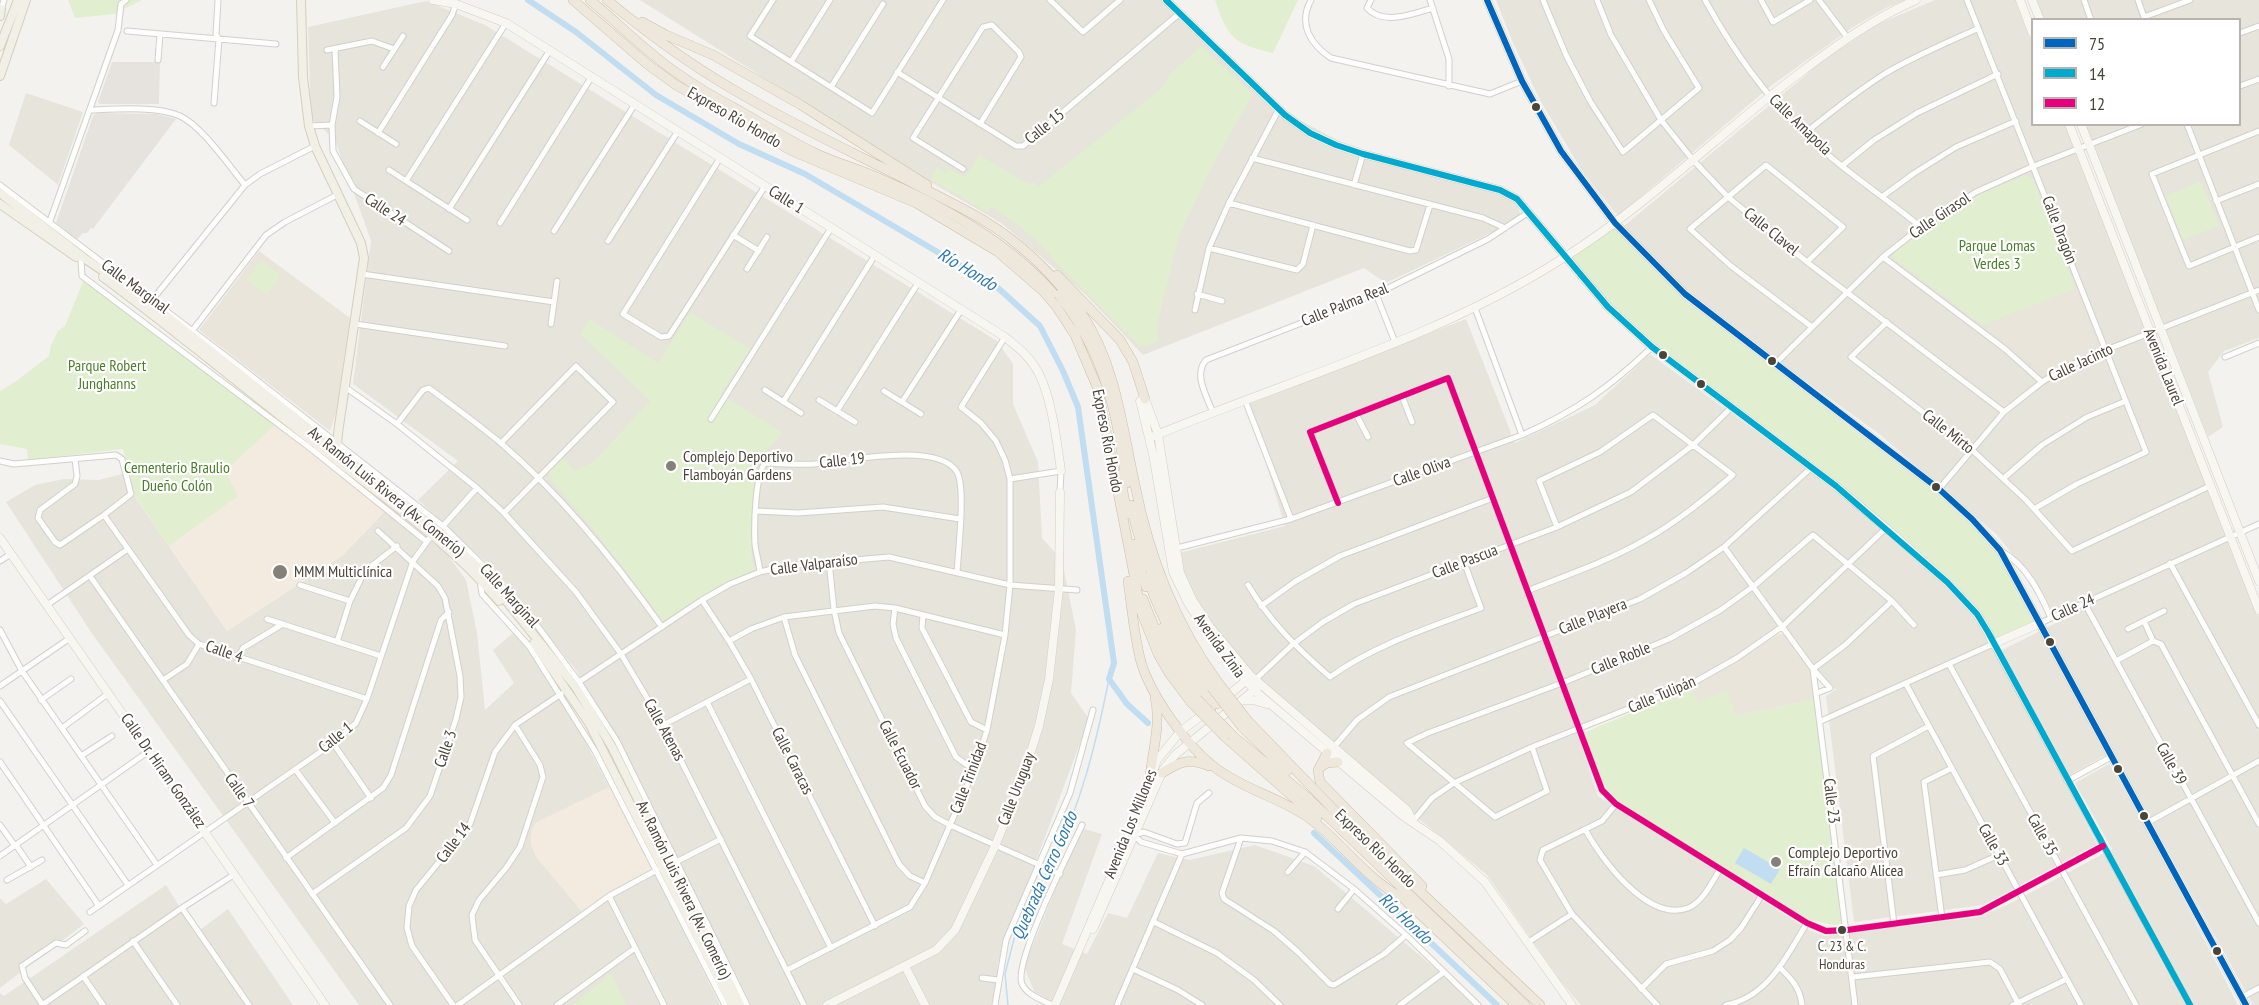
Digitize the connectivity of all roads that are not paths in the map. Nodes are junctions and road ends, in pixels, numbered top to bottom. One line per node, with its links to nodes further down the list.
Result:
1 (18, 0): 52 (main road)
2 (26, 0): 62 (main road)
3 (218, 0): 50 (street)
4 (301, 0): 81 (main road)
5 (433, 0): 34 (street, Calle 1)
6 (573, 0): 219 (highway, Expreso Río Hondo)
7 (590, 0): 238 (highway)
8 (609, 0): 73 (highway, Expreso Río Hondo); 114 (highway)
9 (773, 0): 58 (street)
10 (830, 0): 58 (street)
11 (943, 0): 60 (street)
12 (1050, 0): 13 (street)
13 (1120, 0)
14 (1166, 0): 37 (street)
15 (1311, 0): 66 (street)
16 (1371, 0): 36 (street)
17 (1430, 0): 36 (street)
18 (1487, 0): 65 (street)
19 (1543, 0): 76 (street)
20 (1597, 0): 76 (street, Calle Clavel)
21 (1650, 0): 76 (street)
22 (1705, 0): 69 (street, Calle Amapola)
23 (1761, 0): 24 (street)
24 (1810, 0)
25 (1819, 0): 49 (street)
26 (1916, 0): 49 (street)
27 (1967, 0): 43 (street, Calle Dragón)
28 (2020, 0): 44 (street)
29 (2032, 0): 38 (street)
30 (2084, 0): 39 (street)
31 (2138, 0): 40 (street)
32 (2190, 0): 40 (street)
33 (124, 2): 75 (street)
34 (456, 4): 41 (street, Calle 1); 88 (street)
35 (884, 4): 68 (street)
36 (1433, 8): 66 (street)
37 (1180, 13): 74 (street); 79 (street, Calle 15)
38 (2039, 18)
39 (2090, 18)
40 (2145, 18)
41 (506, 23): 56 (street, Calle 1); 103 (street)
42 (2259, 26): 46 (street)
43 (1977, 29): 61 (street, Calle Dragón); 89 (street)
44 (2031, 29)
45 (127, 31): 47 (street)
46 (2241, 33)
47 (160, 34): 50 (street); 57 (street)
48 (403, 36): 54 (street)
49 (1847, 37): 69 (street)
50 (219, 39): 51 (street); 71 (street)
51 (276, 44)
52 (0, 46)
53 (335, 48): 54 (street); 55 (street); 80 (street, Calle 24)
54 (394, 49): 59 (street)
55 (327, 50)
56 (550, 50): 63 (street, Calle 1); 118 (street)
57 (158, 60)
58 (791, 62): 68 (street)
59 (382, 67)
60 (897, 72): 68 (street); 70 (street, Calle 15)
61 (1998, 74): 77 (street, Calle Dragón); 99 (street)
62 (0, 76)
63 (592, 76): 72 (street, Calle 1); 122 (street)
64 (2259, 79): 67 (street)
65 (1522, 81): 66 (street); 123 (street)
66 (1449, 86)
67 (2241, 86)
68 (831, 87)
69 (1768, 96): 89 (street, Calle Amapola); 98 (street)
70 (939, 97): 79 (street, Calle 15); 79 (street); 101 (street)
71 (213, 103)
72 (635, 104): 86 (street, Calle 1); 128 (street)
73 (768, 108): 114 (highway, Expreso Río Hondo); 232 (highway)
74 (1279, 109): 94 (street); 97 (street)
75 (91, 110): 106 (street); 121 (street)
76 (1661, 120): 98 (street, Calle Clavel)
77 (2016, 120): 100 (street, Calle Dragón); 111 (street)
78 (360, 121): 88 (street)
79 (980, 124)
80 (332, 125): 81 (street); 138 (street, Calle 24)
81 (309, 126): 92 (main road)
82 (2070, 126): 93 (street, Avenida Laurel)
83 (2082, 126): 91 (street, Avenida Laurel)
84 (2137, 126): 91 (street, Calle Girasol)
85 (2188, 126): 95 (street)
86 (678, 131): 96 (street, Calle 1); 134 (street)
87 (2259, 131): 95 (street)
88 (378, 133): 90 (street)
89 (1804, 134): 99 (street, Calle Amapola)
90 (396, 144)
91 (2089, 144): 93 (street, Calle Girasol); 165 (street, Avenida Laurel)
92 (315, 146): 106 (street); 110 (main road)
93 (2078, 149): 100 (street, Calle Girasol); 166 (street, Avenida Laurel)
94 (1363, 154): 107 (street); 119 (street)
95 (2198, 155): 113 (street); 136 (street)
96 (720, 158): 108 (street, Calle 1); 129 (street)
97 (1252, 159): 107 (street); 115 (street)
98 (1693, 160): 112 (street, Calle Clavel); 123 (street)
99 (1843, 165): 111 (street, Calle Amapola)
100 (2034, 166): 125 (street, Calle Girasol); 174 (street, Calle Dragón)
101 (963, 169)
102 (388, 170): 103 (street)
103 (406, 182): 118 (street)
104 (2259, 184): 113 (street)
105 (0, 185): 121 (street, Calle Marginal)
106 (245, 185): 154 (street)
107 (1354, 185): 117 (street)
108 (765, 186): 126 (street, Calle 1); 129 (street)
109 (0, 194): 167 (main road, Av. Ramón Luis Rivera (Av. Comerío))
110 (337, 195): 146 (main road); 167 (street)
111 (1883, 196): 125 (street, Calle Amapola)
112 (1728, 197): 144 (street, Calle Clavel); 144 (street); 164 (street)
113 (2216, 201): 136 (street)
114 (950, 203): 133 (highway, Expreso Río Hondo)
115 (1229, 203): 124 (street); 137 (street)
116 (0, 204): 143 (main road, Av. Ramón Luis Rivera (Av. Comerío))
117 (1430, 205): 127 (street); 132 (street)
118 (449, 209): 120 (street)
119 (1529, 212): 127 (street, Calle Palma Real); 142 (street)
120 (467, 220)
121 (50, 221): 154 (street, Calle Marginal)
122 (500, 223)
123 (1614, 223): 142 (street); 176 (street)
124 (1313, 225): 132 (street); 137 (street)
125 (1921, 227): 141 (street, Calle Girasol)
126 (831, 228): 140 (street, Calle 1); 195 (street)
127 (1505, 228): 153 (street, Calle Palma Real)
128 (554, 231)
129 (733, 235): 139 (street)
130 (767, 237): 139 (street)
131 (2259, 237): 136 (street)
132 (1366, 239): 135 (street)
133 (1013, 240): 183 (highway); 311 (highway, Expreso Río Hondo)
134 (608, 241)
135 (1364, 246)
136 (2234, 247): 151 (street)
137 (1209, 248): 152 (street)
138 (449, 251)
139 (759, 251): 145 (street)
140 (875, 255): 148 (street, Calle 1); 186 (street)
141 (1883, 257): 150 (street, Calle Girasol); 177 (street)
142 (1565, 258): 157 (street); 172 (street)
143 (81, 261): 167 (main road, Av. Ramón Luis Rivera (Av. Comerío)); 173 (street, Calle Marginal)
144 (1807, 262): 150 (street, Calle Clavel)
145 (747, 269)
146 (362, 274): 156 (street); 162 (main road)
147 (557, 281): 156 (street)
148 (918, 283): 158 (street, Calle 1); 189 (street)
149 (2259, 290): 151 (street, Calle Jacinto)
150 (1848, 292): 161 (street, Calle Clavel); 164 (street, Calle Girasol)
151 (2252, 293): 160 (street); 165 (street, Calle Jacinto)
152 (1197, 294): 155 (street); 159 (street)
153 (1376, 294): 169 (street); 192 (street, Calle Palma Real)
154 (153, 299): 167 (street, Calle Marginal)
155 (1222, 301)
156 (554, 302): 163 (street)
157 (1475, 308): 169 (street); 200 (street)
158 (961, 310): 168 (street, Calle 1); 187 (street)
159 (1194, 310)
160 (2259, 310)
161 (1887, 322): 190 (street, Calle Clavel); 206 (street, Calle Mirto)
162 (355, 324): 171 (street); 178 (main road)
163 (551, 324)
164 (1812, 327): 176 (street, Calle Girasol)
165 (2161, 329): 166 (street, Calle Jacinto); 234 (street, Avenida Laurel)
166 (2150, 334): 174 (street, Calle Jacinto); 215 (street, Avenida Laurel)
167 (189, 335): 173 (street); 205 (main road, Av. Ramón Luis Rivera (Av. Comerío)); 205 (street, Calle Marginal)
168 (1005, 337): 211 (street, Calle 1); 214 (street, Calle Trinidad)
169 (1395, 342): 184 (street)
170 (2259, 343): 175 (street)
171 (505, 346)
172 (1652, 347): 188 (street); 200 (street, Calle Oliva)
173 (178, 348): 237 (street, Calle Marginal)
174 (2106, 350): 177 (street, Calle Jacinto); 185 (street, Calle Dragón)
175 (2224, 357)
176 (1775, 364): 217 (street)
177 (2042, 382): 190 (street, Calle Jacinto)
178 (345, 387): 198 (street, Calle Atenas); 205 (main road)
179 (765, 390): 186 (street)
180 (884, 391): 187 (street)
181 (1402, 396): 194 (street); 197 (street); 207 (street)
182 (819, 400): 189 (street)
183 (1143, 400): 199 (street, Avenida Zinia); 202 (street, Avenida Zinia)
184 (1245, 400): 192 (street); 227 (street)
185 (2126, 401): 213 (street); 222 (street, Calle Dragón)
186 (783, 402): 191 (street)
187 (902, 402): 193 (street)
188 (1731, 408): 204 (street, Calle Pascua); 210 (street)
189 (837, 411): 196 (street)
190 (2004, 412): 206 (street, Calle Jacinto)
191 (801, 413)
192 (1213, 413): 199 (street)
193 (921, 414)
194 (1356, 414): 201 (street); 221 (street)
195 (711, 419)
196 (855, 422)
197 (1412, 422)
198 (397, 424): 203 (street); 216 (street, Calle Atenas)
199 (1158, 434): 202 (street); 243 (street, Avenida Zinia)
200 (1522, 435): 207 (street, Calle Oliva)
201 (1368, 437)
202 (1150, 438): 243 (street, Avenida Zinia)
203 (501, 444): 212 (street); 212 (street)
204 (1693, 445): 230 (street, Calle Pascua); 230 (street); 263 (street)
205 (333, 449): 229 (street, Calle Marginal); 237 (main road, Av. Ramón Luis Rivera (Av. Comerío)); 391 (main road, Av. Ramón Luis Rivera (Av. Comerío))
206 (1971, 449): 213 (street, Calle Mirto); 217 (street, Calle Jacinto)
207 (1476, 452): 220 (street); 221 (street, Calle Oliva)
208 (75, 459): 209 (street); 225 (street); 225 (street)
209 (0, 461)
210 (1811, 468): 231 (street); 241 (street, Calle Playera)
211 (1061, 471): 214 (street); 218 (street)
212 (538, 478): 224 (street); 284 (street)
213 (2004, 478): 222 (street, Calle Mirto)
214 (1010, 479): 258 (street, Calle Trinidad)
215 (2210, 486): 222 (street, Calle Mirto); 235 (street, Avenida Laurel)
216 (477, 488): 224 (street, Calle Atenas); 229 (street)
217 (1939, 489): 244 (street)
218 (1060, 492): 261 (street, Calle Uruguay)
219 (1118, 498): 315 (highway); 321 (highway, Expreso Río Hondo)
220 (1493, 498): 239 (street); 269 (street)
221 (1338, 503): 227 (street, Calle Oliva)
222 (2034, 509)
223 (756, 511): 226 (street); 226 (street, Calle 19); 252 (street, Calle 19)
224 (504, 513): 296 (street, Calle Atenas)
225 (104, 515): 242 (street, Calle 4)
226 (960, 519): 253 (street)
227 (1291, 519): 243 (street, Calle Oliva)
228 (2259, 524): 234 (street, Calle 24)
229 (442, 526): 308 (street, Calle Marginal)
230 (1557, 527): 239 (street, Calle Pascua)
231 (1886, 528): 251 (street, Calle Tulipán); 294 (street)
232 (1137, 530): 311 (highway); 325 (highway)
233 (378, 531): 240 (street, Calle 3)
234 (2240, 532): 235 (street, Calle 24); 256 (street, Avenida Laurel)
235 (2229, 536): 250 (street, Calle 24); 271 (street, Avenida Laurel)
236 (0, 538): 245 (street, Calle Dr. Hiram González)
237 (430, 539): 247 (street, Calle 1); 255 (main road, Av. Ramón Luis Rivera (Av. Comerío))
238 (1133, 544): 321 (highway); 325 (highway)
239 (1510, 544): 249 (street, Calle Pascua); 263 (street)
240 (396, 546): 247 (street, Calle 3); 265 (street)
241 (1724, 547): 260 (street); 288 (street, Calle Playera)
242 (128, 549): 254 (street); 293 (street, Calle 4)
243 (1172, 549): 301 (street, Avenida Zinia); 307 (street, Avenida Zinia)
244 (2000, 550): 277 (street); 282 (street)
245 (11, 554): 246 (street); 268 (street, Calle Dr. Hiram González)
246 (0, 561)
247 (413, 561): 274 (street, Calle 3); 297 (street, Calle 1)
248 (829, 561): 252 (street, Calle Valparaíso); 253 (street, Calle Valparaíso); 272 (street, Calle Ecuador)
249 (1464, 562): 295 (street, Calle Pascua); 295 (street)
250 (2170, 563): 267 (street, Calle 24); 332 (street)
251 (1849, 564): 260 (street, Calle Roble); 266 (street); 283 (street, Calle Tulipán)
252 (760, 572): 264 (street, Calle Valparaíso)
253 (957, 573): 258 (street, Calle Valparaíso)
254 (90, 576): 268 (street); 306 (street, Calle 7)
255 (480, 578): 318 (street, Calle Marginal); 391 (main road, Av. Ramón Luis Rivera (Av. Comerío))
256 (2259, 581)
257 (300, 585): 265 (street)
258 (1010, 585): 261 (street, Calle Valparaíso); 287 (street, Calle Trinidad)
259 (1248, 585): 269 (street)
260 (1754, 586): 283 (street); 309 (street, Calle Roble)
261 (1059, 589): 262 (street, Calle Valparaíso); 381 (street, Calle Uruguay)
262 (1077, 590)
263 (1527, 591): 288 (street)
264 (702, 600): 284 (street, Calle Valparaíso); 290 (street, Calle Caracas)
265 (350, 601): 292 (street)
266 (1892, 601): 281 (street); 302 (street)
267 (2085, 603): 277 (street, Calle 24); 299 (street, Calle 39)
268 (47, 605): 289 (street, Calle Dr. Hiram González)
269 (1261, 606): 295 (street)
270 (895, 608): 272 (street); 275 (street); 354 (street)
271 (2259, 609)
272 (834, 610): 276 (street); 371 (street, Calle Ecuador)
273 (2164, 611): 279 (street)
274 (448, 612): 362 (street); 404 (street, Calle 3)
275 (923, 615): 287 (street); 336 (street)
276 (784, 617): 290 (street); 400 (street)
277 (2051, 618): 282 (street, Calle 24)
278 (267, 619): 280 (street)
279 (2144, 621): 285 (street); 291 (street)
280 (283, 624): 292 (street); 298 (street)
281 (1914, 624)
282 (2038, 624): 294 (street, Calle 24); 346 (street)
283 (1783, 626): 302 (street); 335 (street, Calle Tulipán)
284 (662, 627): 296 (street, Calle Valparaíso)
285 (2128, 629)
286 (0, 630): 303 (street)
287 (1005, 635): 336 (street, Calle Trinidad)
288 (1545, 637): 309 (street); 343 (street, Calle Playera)
289 (70, 638): 303 (street); 316 (street, Calle Dr. Hiram González)
290 (729, 641): 305 (street, Calle Caracas)
291 (2153, 641): 299 (street); 357 (street)
292 (337, 642): 297 (street)
293 (199, 644): 298 (street, Calle 4); 306 (street)
294 (1993, 644): 300 (street, Calle 24); 358 (street)
295 (1292, 645): 307 (street, Calle Pascua)
296 (621, 654): 308 (street, Calle Valparaíso); 331 (street, Calle Atenas)
297 (381, 656): 319 (street, Calle 1)
298 (238, 657): 319 (street, Calle 4)
299 (2116, 662): 363 (street, Calle 39)
300 (1949, 664): 310 (street, Calle 24); 394 (street, Calle 35)
301 (1234, 667): 307 (street, Avenida Zinia); 313 (street)
302 (1813, 669): 317 (street, Calle 23); 317 (street)
303 (22, 671): 312 (street); 320 (street)
304 (71, 679): 320 (street)
305 (751, 679): 324 (street); 419 (street, Calle Caracas)
306 (163, 680): 364 (street, Calle 7)
307 (1254, 680): 313 (street, Avenida Los Millones); 314 (street, Avenida Zinia); 314 (street, Avenida Los Millones); 343 (street, Avenida Zinia)
308 (579, 682): 391 (street, Calle Marginal)
309 (1562, 683): 335 (street); 359 (street, Calle Roble)
310 (1906, 684): 328 (street, Calle 24); 333 (street, Calle 33)
311 (1215, 685): 330 (highway, Expreso Río Hondo, bridge)
312 (0, 686)
313 (1235, 690): 325 (street, Avenida Los Millones)
314 (1255, 691): 322 (street, Avenida Los Millones); 326 (street, Avenida Zinia)
315 (1154, 692): 337 (highway); 356 (highway)
316 (109, 693): 334 (street); 344 (street, Calle Dr. Hiram González)
317 (1817, 693): 328 (street, Calle 23)
318 (561, 694): 329 (street, Calle 14); 391 (street, Calle Marginal)
319 (367, 699): 340 (street, Calle 1)
320 (41, 700): 334 (street)
321 (1193, 700): 339 (highway, Expreso Río Hondo, bridge)
322 (1243, 700): 326 (street); 341 (street, Avenida Los Millones)
323 (0, 701): 366 (street)
324 (707, 702): 331 (street); 426 (street)
325 (1214, 706): 337 (street, Avenida Los Millones)
326 (1276, 708): 343 (street, Avenida Zinia)
327 (1093, 710): 390 (street)
328 (1821, 722): 420 (street, Calle 23)
329 (515, 724): 432 (street); 448 (street, Calle 14)
330 (1245, 724): 411 (highway, Expreso Río Hondo); 470 (highway)
331 (663, 725): 379 (street, Calle Atenas)
332 (2259, 725)
333 (1929, 726): 351 (street, Calle 33); 418 (street)
334 (62, 728): 345 (street)
335 (1579, 729): 342 (street, Calle Tulipán); 365 (street)
336 (987, 730): 354 (street, Calle Trinidad)
337 (1180, 732): 341 (highway); 356 (street, Avenida Los Millones)
338 (112, 736): 345 (street)
339 (1229, 736): 407 (highway, Expreso Río Hondo); 469 (highway)
340 (333, 743): 352 (street, Calle 1); 362 (street)
341 (1190, 743): 353 (highway); 355 (street, Avenida Los Millones)
342 (1532, 747): 359 (street, Calle Tulipán); 359 (street)
343 (1330, 750): 349 (street, Avenida Zinia); 350 (highway); 367 (street, Avenida Zinia)
344 (149, 751): 360 (street); 376 (street, Calle Dr. Hiram González)
345 (81, 756): 360 (street)
346 (2111, 757): 358 (street); 369 (street)
347 (2259, 761): 357 (street)
348 (0, 762): 374 (street)
349 (1338, 762): 350 (highway); 367 (street, Avenida Zinia)
350 (1318, 768): 411 (highway)
351 (1952, 768): 385 (street, Calle 33); 398 (street)
352 (296, 769): 364 (street, Calle 1); 368 (street)
353 (1217, 769): 355 (highway); 407 (highway)
354 (974, 770): 371 (street, Calle Trinidad)
355 (1161, 773): 377 (street, Avenida Los Millones)
356 (1150, 776): 377 (street, Avenida Los Millones)
357 (2232, 776): 363 (street); 373 (street)
358 (2067, 781): 382 (street)
359 (1454, 783): 367 (street, Calle Tulipán)
360 (101, 785): 366 (street); 389 (street)
361 (1209, 794): 377 (street)
362 (371, 798): 368 (street)
363 (2191, 799): 369 (street); 417 (street, Calle 39)
364 (247, 802): 376 (street, Calle 1); 387 (street, Calle 7)
365 (1616, 804): 375 (street); 393 (street)
366 (72, 805): 374 (street); 401 (street)
367 (1413, 821): 424 (street, Avenida Zinia)
368 (335, 823): 387 (street)
369 (2147, 823): 440 (street)
370 (0, 825): 380 (street)
371 (950, 825): 381 (street, Calle Ecuador); 400 (street, Calle Trinidad)
372 (1082, 825): 397 (street)
373 (2259, 825)
374 (44, 826): 380 (street); 408 (street)
375 (1585, 829): 393 (street); 413 (street)
376 (205, 831): 389 (street, Calle 1); 396 (street, Calle Dr. Hiram González)
377 (1132, 834): 384 (street); 461 (street, Avenida Los Millones); 462 (street, Avenida Los Millones)
378 (1241, 838): 383 (street); 384 (street); 422 (street)
379 (721, 839): 391 (street); 430 (street, Calle Atenas)
380 (16, 845): 386 (street); 392 (street)
381 (995, 846): 390 (street, Calle Ecuador); 427 (street, Calle Uruguay)
382 (2103, 846): 394 (street); 480 (street)
383 (1305, 852): 395 (street); 402 (street)
384 (1182, 854): 415 (street)
385 (1999, 855): 398 (street); 403 (street, Calle 33)
386 (0, 856)
387 (286, 858): 404 (street, Calle 7)
388 (42, 860): 392 (street)
389 (157, 865): 401 (street, Calle 1)
390 (1039, 865): 397 (street, Calle Ecuador); 437 (street)
391 (666, 866): 406 (street); 453 (street, Calle Marginal); 454 (main road, Av. Ramón Luis Rivera (Av. Comerío)); 455 (main road, Av. Ramón Luis Rivera (Av. Comerío)); 456 (street, Calle Marginal)
392 (31, 867): 399 (street)
393 (1720, 869): 405 (street)
394 (2061, 869): 403 (street); 479 (street, Calle 35)
395 (1288, 872)
396 (235, 874): 409 (street); 446 (street, Calle Dr. Hiram González)
397 (1060, 874): 461 (street)
398 (1936, 875): 414 (street)
399 (7, 880)
400 (925, 883): 419 (street, Calle Trinidad)
401 (128, 885): 408 (street, Calle 1)
402 (1354, 889): 410 (street); 422 (street)
403 (2019, 892): 414 (street); 436 (street, Calle 33)
404 (312, 894): 447 (street, Calle 7)
405 (1762, 895): 416 (street); 439 (street)
406 (609, 896): 425 (street); 432 (street)
407 (1403, 898): 468 (highway, Expreso Río Hondo)
408 (99, 906): 412 (street, Calle 1)
409 (182, 908): 423 (street); 445 (street)
410 (1338, 909)
411 (1439, 910): 471 (highway, Expreso Río Hondo)
412 (90, 912)
413 (1572, 914): 424 (street); 439 (street)
414 (1942, 918): 418 (street)
415 (1154, 922): 429 (street); 465 (street)
416 (1807, 923): 420 (street); 428 (street)
417 (2259, 923)
418 (1894, 924): 420 (street)
419 (875, 926): 426 (street, Calle Trinidad)
420 (1847, 930): 434 (street, Calle 23)
421 (85, 931): 442 (street)
422 (1406, 935): 431 (street)
423 (133, 941): 433 (street); 444 (street)
424 (1527, 943): 472 (street, Avenida Zinia)
425 (635, 948): 451 (street); 452 (street)
426 (831, 948): 430 (street, Calle Trinidad)
427 (905, 966): 458 (street, Calle Uruguay); 459 (street)
428 (1779, 968): 474 (street); 475 (street)
429 (1133, 969): 463 (street); 464 (street)
430 (787, 970): 457 (street, Calle Atenas)
431 (1444, 972): 441 (street); 467 (street)
432 (499, 975): 449 (street); 450 (street)
433 (83, 976): 442 (street); 443 (street)
434 (1853, 977): 476 (street, Calle 23); 477 (street)
435 (982, 978): 437 (street)
436 (2067, 979): 477 (street); 478 (street, Calle 33)
437 (998, 980): 460 (street)
438 (2259, 988): 440 (street)
439 (1641, 989): 473 (street)
440 (2242, 997): 481 (street)
441 (1408, 1003): 466 (street)
442 (42, 1005)
443 (103, 1005)
444 (177, 1005)
445 (249, 1005)
446 (325, 1005)
447 (390, 1005)
448 (453, 1005)
449 (458, 1005)
450 (519, 1005)
451 (557, 1005)
452 (664, 1005)
453 (725, 1005)
454 (732, 1005)
455 (740, 1005)
456 (747, 1005)
457 (804, 1005)
458 (827, 1005)
459 (925, 1005)
460 (995, 1005)
461 (1054, 1005)
462 (1061, 1005)
463 (1117, 1005)
464 (1202, 1005)
465 (1280, 1005)
466 (1400, 1005)
467 (1478, 1005)
468 (1516, 1005)
469 (1526, 1005)
470 (1531, 1005)
471 (1540, 1005)
472 (1572, 1005)
473 (1656, 1005)
474 (1726, 1005)
475 (1802, 1005)
476 (1855, 1005)
477 (2017, 1005)
478 (2081, 1005)
479 (2136, 1005)
480 (2190, 1005)
481 (2247, 1005)

